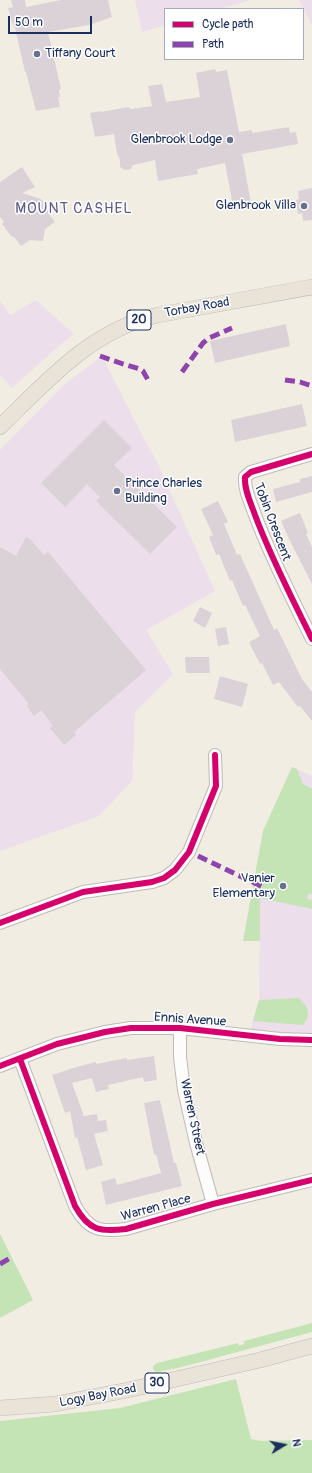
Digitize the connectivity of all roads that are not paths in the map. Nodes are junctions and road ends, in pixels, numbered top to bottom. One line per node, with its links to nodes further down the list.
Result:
1 (312, 287): 2 (main road, Torbay Road / 20)
2 (0, 427)
3 (312, 454): 4 (street, Tobin Crescent)
4 (312, 639)
5 (215, 755): 6 (street)
6 (0, 923)
7 (180, 1028): 8 (street, Ennis Avenue); 9 (street, Ennis Avenue); 12 (street, Warren Street)
8 (312, 1040)
9 (20, 1059): 10 (street, Ennis Avenue); 12 (street, Warren Place)
10 (0, 1066)
11 (312, 1180): 12 (street, Warren Place)
12 (213, 1204)
13 (312, 1346): 14 (main road, Logy Bay Road / 30)
14 (0, 1408)

